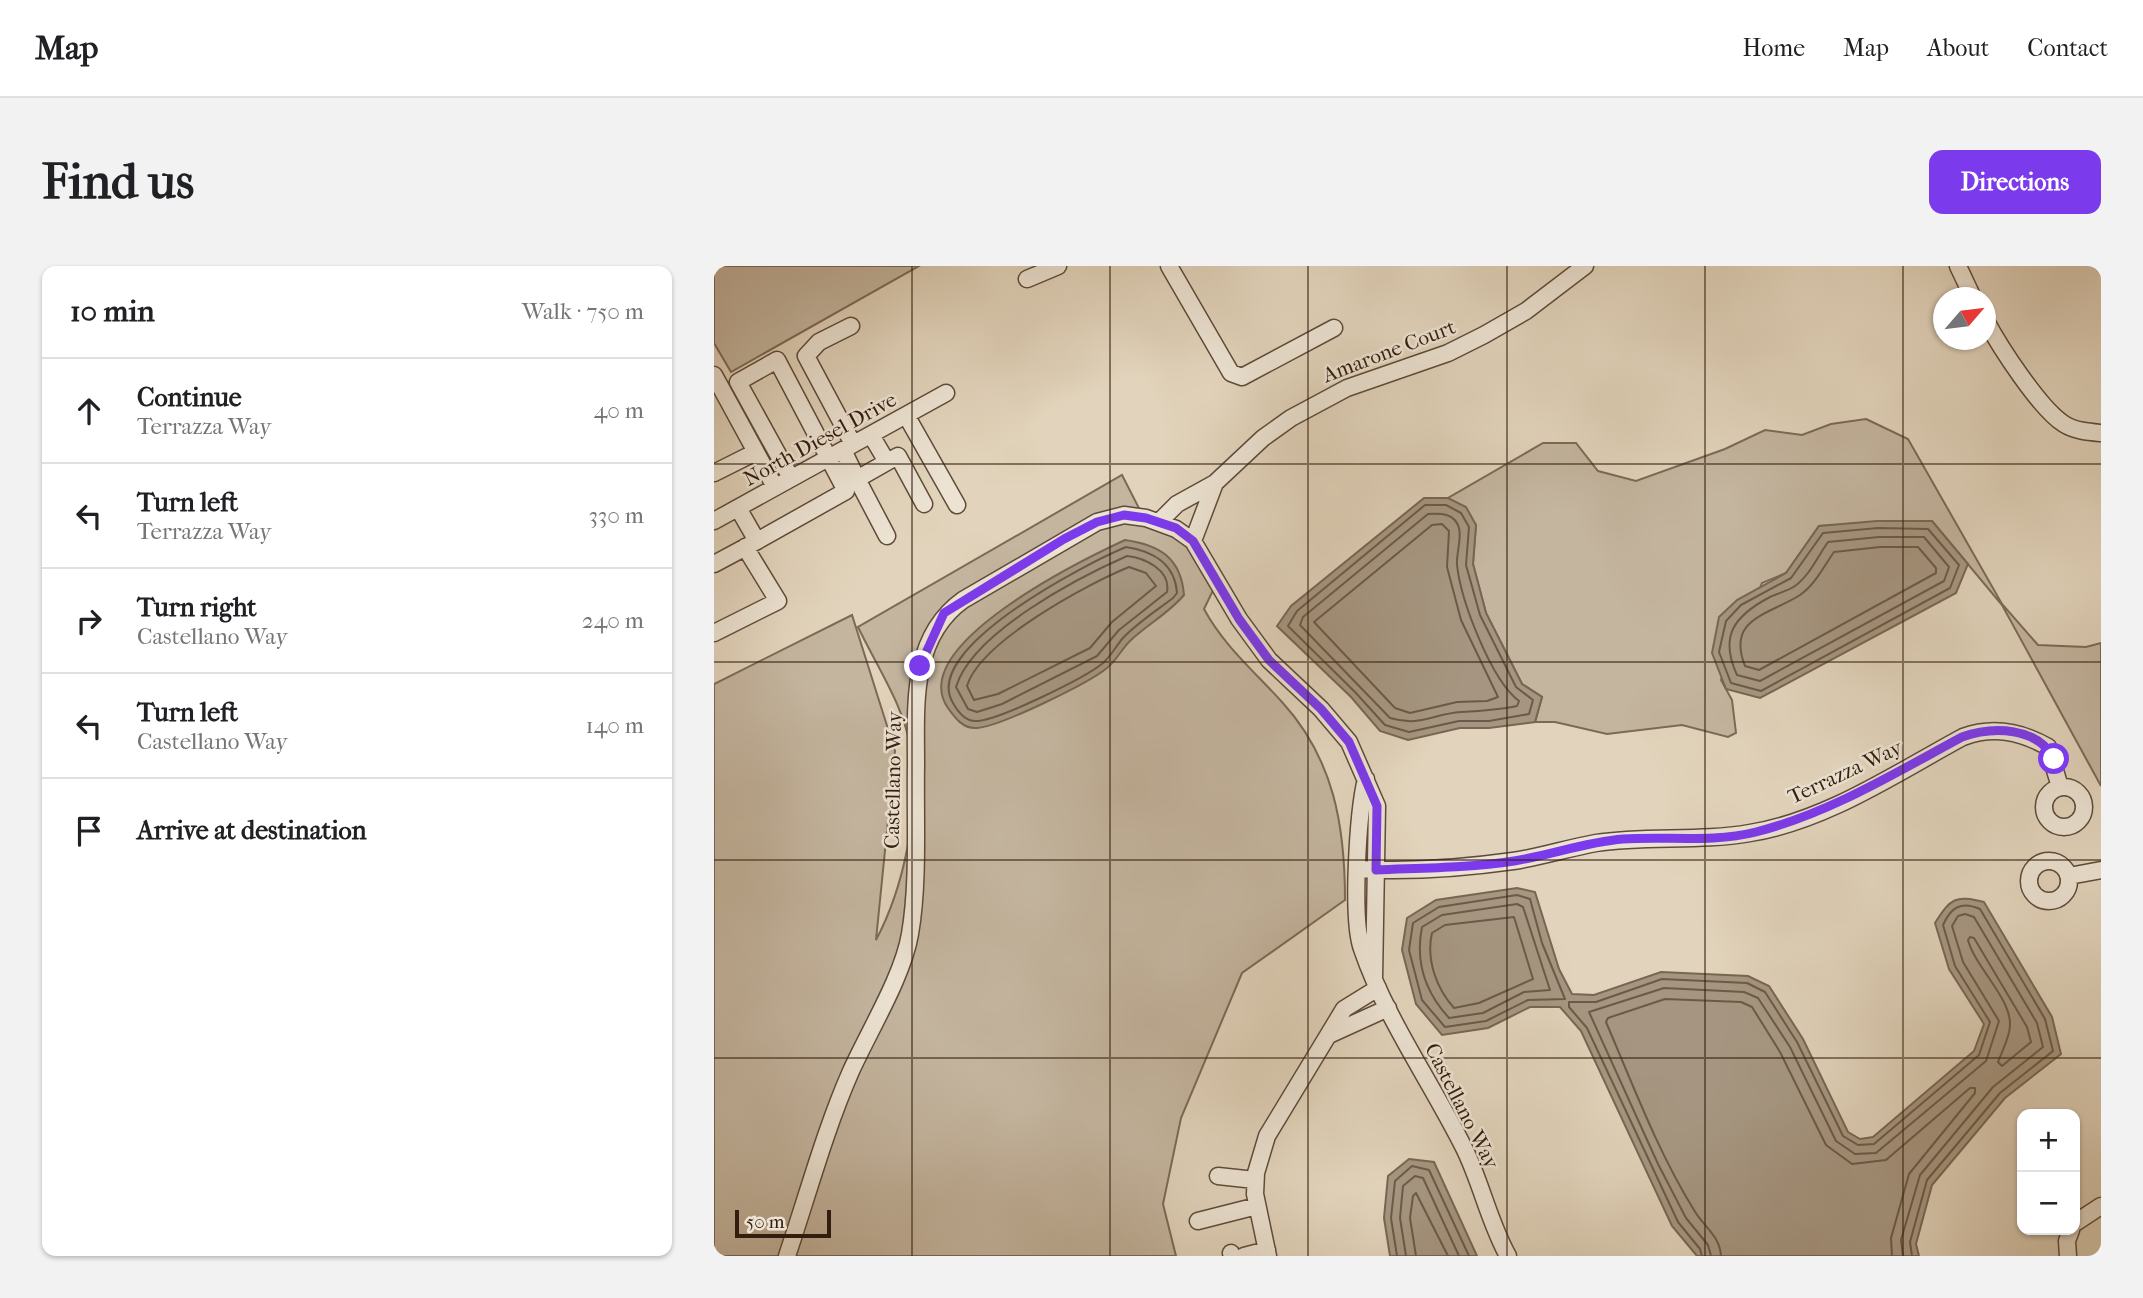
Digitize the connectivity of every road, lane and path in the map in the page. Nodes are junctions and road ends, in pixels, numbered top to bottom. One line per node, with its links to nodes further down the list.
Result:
1 (1058, 266): 5 (street)
2 (1169, 266): 8 (street)
3 (1585, 266): 20 (street, Amarone Court)
4 (1958, 266): 6 (street)
5 (1027, 279)
6 (1968, 287)
7 (852, 326): 15 (street)
8 (1334, 328)
9 (1996, 338): 13 (street)
10 (714, 374): 16 (street)
11 (946, 393): 12 (street, North Diesel Drive)
12 (906, 415): 14 (street, North Diesel Drive); 24 (street)
13 (2101, 433)
14 (871, 435): 15 (street, North Diesel Drive); 17 (street)
15 (842, 451): 19 (street, North Diesel Drive); 19 (street); 21 (street)
16 (756, 452): 18 (street); 22 (street)
17 (887, 462): 21 (street); 23 (street)
18 (714, 473)
19 (791, 478): 22 (street, North Diesel Drive)
20 (1214, 483): 27 (street); 29 (street)
21 (855, 484): 28 (street); 30 (street)
22 (775, 487): 25 (street, North Diesel Drive)
23 (924, 504)
24 (957, 505)
25 (738, 508): 26 (street, North Diesel Drive); 30 (street)
26 (714, 521)
27 (1160, 521): 29 (street, Castellano Way); 51 (street, Castellano Way)
28 (887, 536)
29 (1193, 541): 33 (street, Castellano Way)
30 (751, 544): 31 (street); 32 (street)
31 (715, 562)
32 (714, 633)
33 (1366, 779): 35 (street, Castellano Way); 36 (street, Castellano Way)
34 (2060, 787): 36 (street, Terrazza Way)
35 (1359, 869): 36 (street, Terrazza Way); 39 (street, Castellano Way)
36 (1376, 870): 39 (street, Castellano Way)
37 (2101, 870): 38 (street)
38 (2069, 876)
39 (1376, 983): 40 (street, Castellano Way); 41 (street)
40 (1388, 1008): 41 (street); 52 (street, Castellano Way)
41 (1331, 1034): 43 (street)
42 (1222, 1176): 43 (street)
43 (1255, 1180): 44 (street)
44 (1257, 1206): 46 (street); 49 (street)
45 (2099, 1206): 47 (street)
46 (1208, 1219)
47 (2080, 1219)
48 (2069, 1235): 53 (street)
49 (1268, 1253): 50 (street)
50 (1236, 1255)
51 (787, 1256)
52 (1508, 1256)
53 (2068, 1256)

